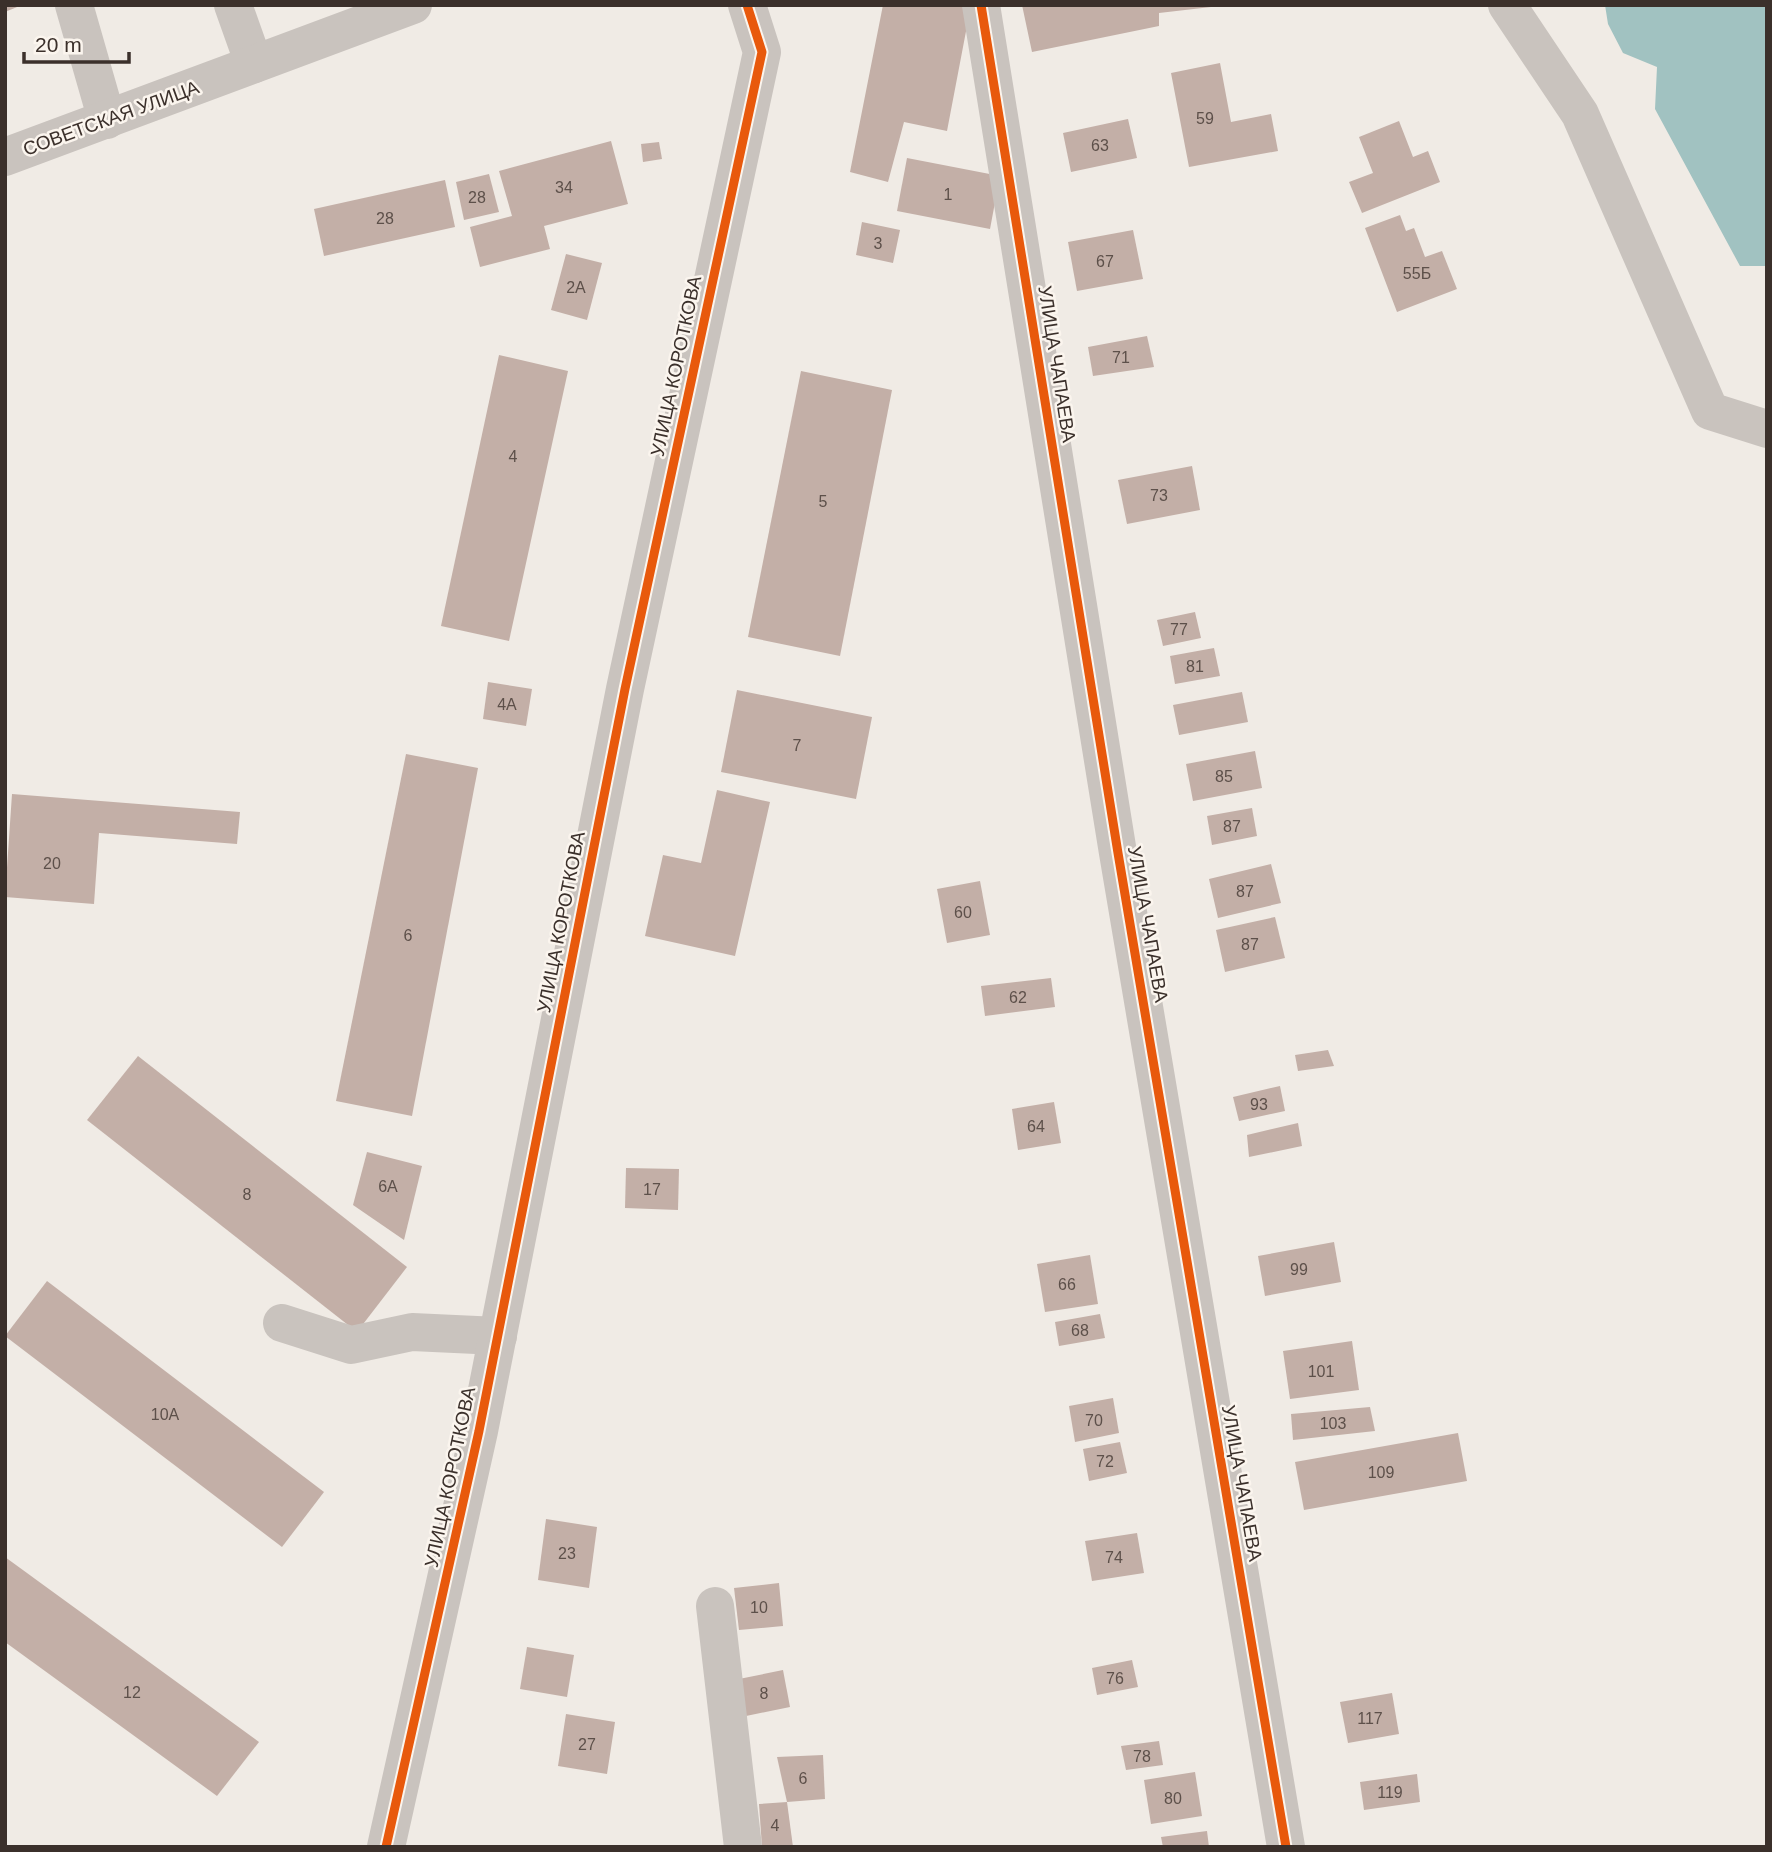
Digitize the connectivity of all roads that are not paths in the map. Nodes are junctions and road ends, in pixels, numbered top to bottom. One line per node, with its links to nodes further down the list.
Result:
1 (74, 5): 8 (street)
2 (233, 5): 7 (street)
3 (413, 5): 7 (street, СОВЕТСКАЯ УЛИЦА)
4 (747, 5): 12 (street, УЛИЦА КОРОТКОВА)
5 (981, 5): 16 (street, УЛИЦА ЧАПАЕВА)
6 (1507, 5): 10 (street)
7 (254, 64): 8 (street, СОВЕТСКАЯ УЛИЦА)
8 (107, 120): 9 (street, СОВЕТСКАЯ УЛИЦА)
9 (5, 157)
10 (1767, 429)
11 (282, 1323): 12 (street)
12 (498, 1336): 14 (street, УЛИЦА КОРОТКОВА)
13 (715, 1606): 15 (street)
14 (386, 1847)
15 (743, 1847)
16 (1286, 1847)

